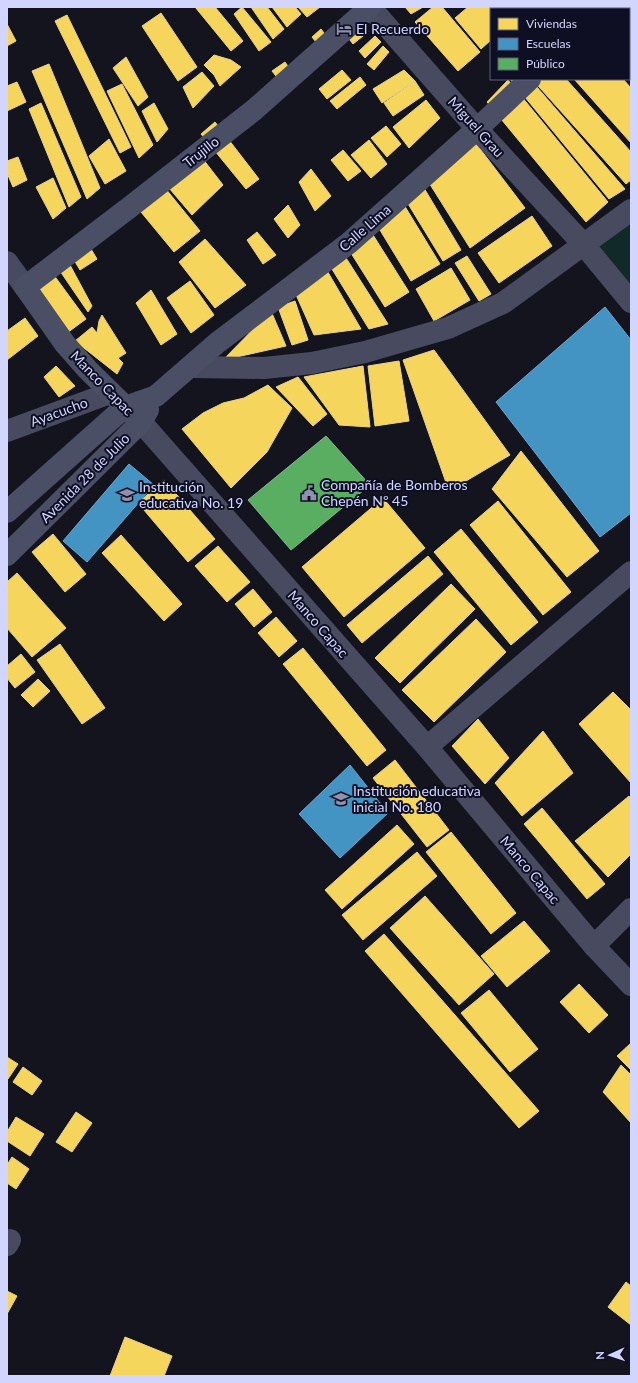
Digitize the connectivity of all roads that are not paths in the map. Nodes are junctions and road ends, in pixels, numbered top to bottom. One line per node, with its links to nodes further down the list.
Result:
1 (370, 7): 3 (street, Miguel Grau); 7 (street, Trujillo)
2 (529, 80): 3 (street, Calle Lima)
3 (478, 129): 5 (street, Miguel Grau); 9 (street, Calle Lima)
4 (631, 210): 5 (street)
5 (584, 245): 8 (street, Miguel Grau); 9 (street)
6 (7, 262): 7 (street, Manco Capac)
7 (25, 287): 11 (street, Manco Capac)
8 (631, 302)
9 (191, 367): 10 (street, Avenida 28 de Julio)
10 (156, 396): 11 (street, Avenida 28 de Julio); 12 (street, Avenida 28 de Julio)
11 (118, 400): 12 (street, Manco Capac); 13 (street, Ayacucho); 14 (street, Avenida 28 de Julio)
12 (141, 422): 15 (street, Avenida 28 de Julio); 17 (street, Manco Capac)
13 (7, 431)
14 (7, 512)
15 (7, 555)
16 (631, 572): 17 (street)
17 (427, 747): 19 (street, Manco Capac)
18 (631, 909): 19 (street)
19 (594, 946): 20 (street, Manco Capac)
20 (631, 985)

